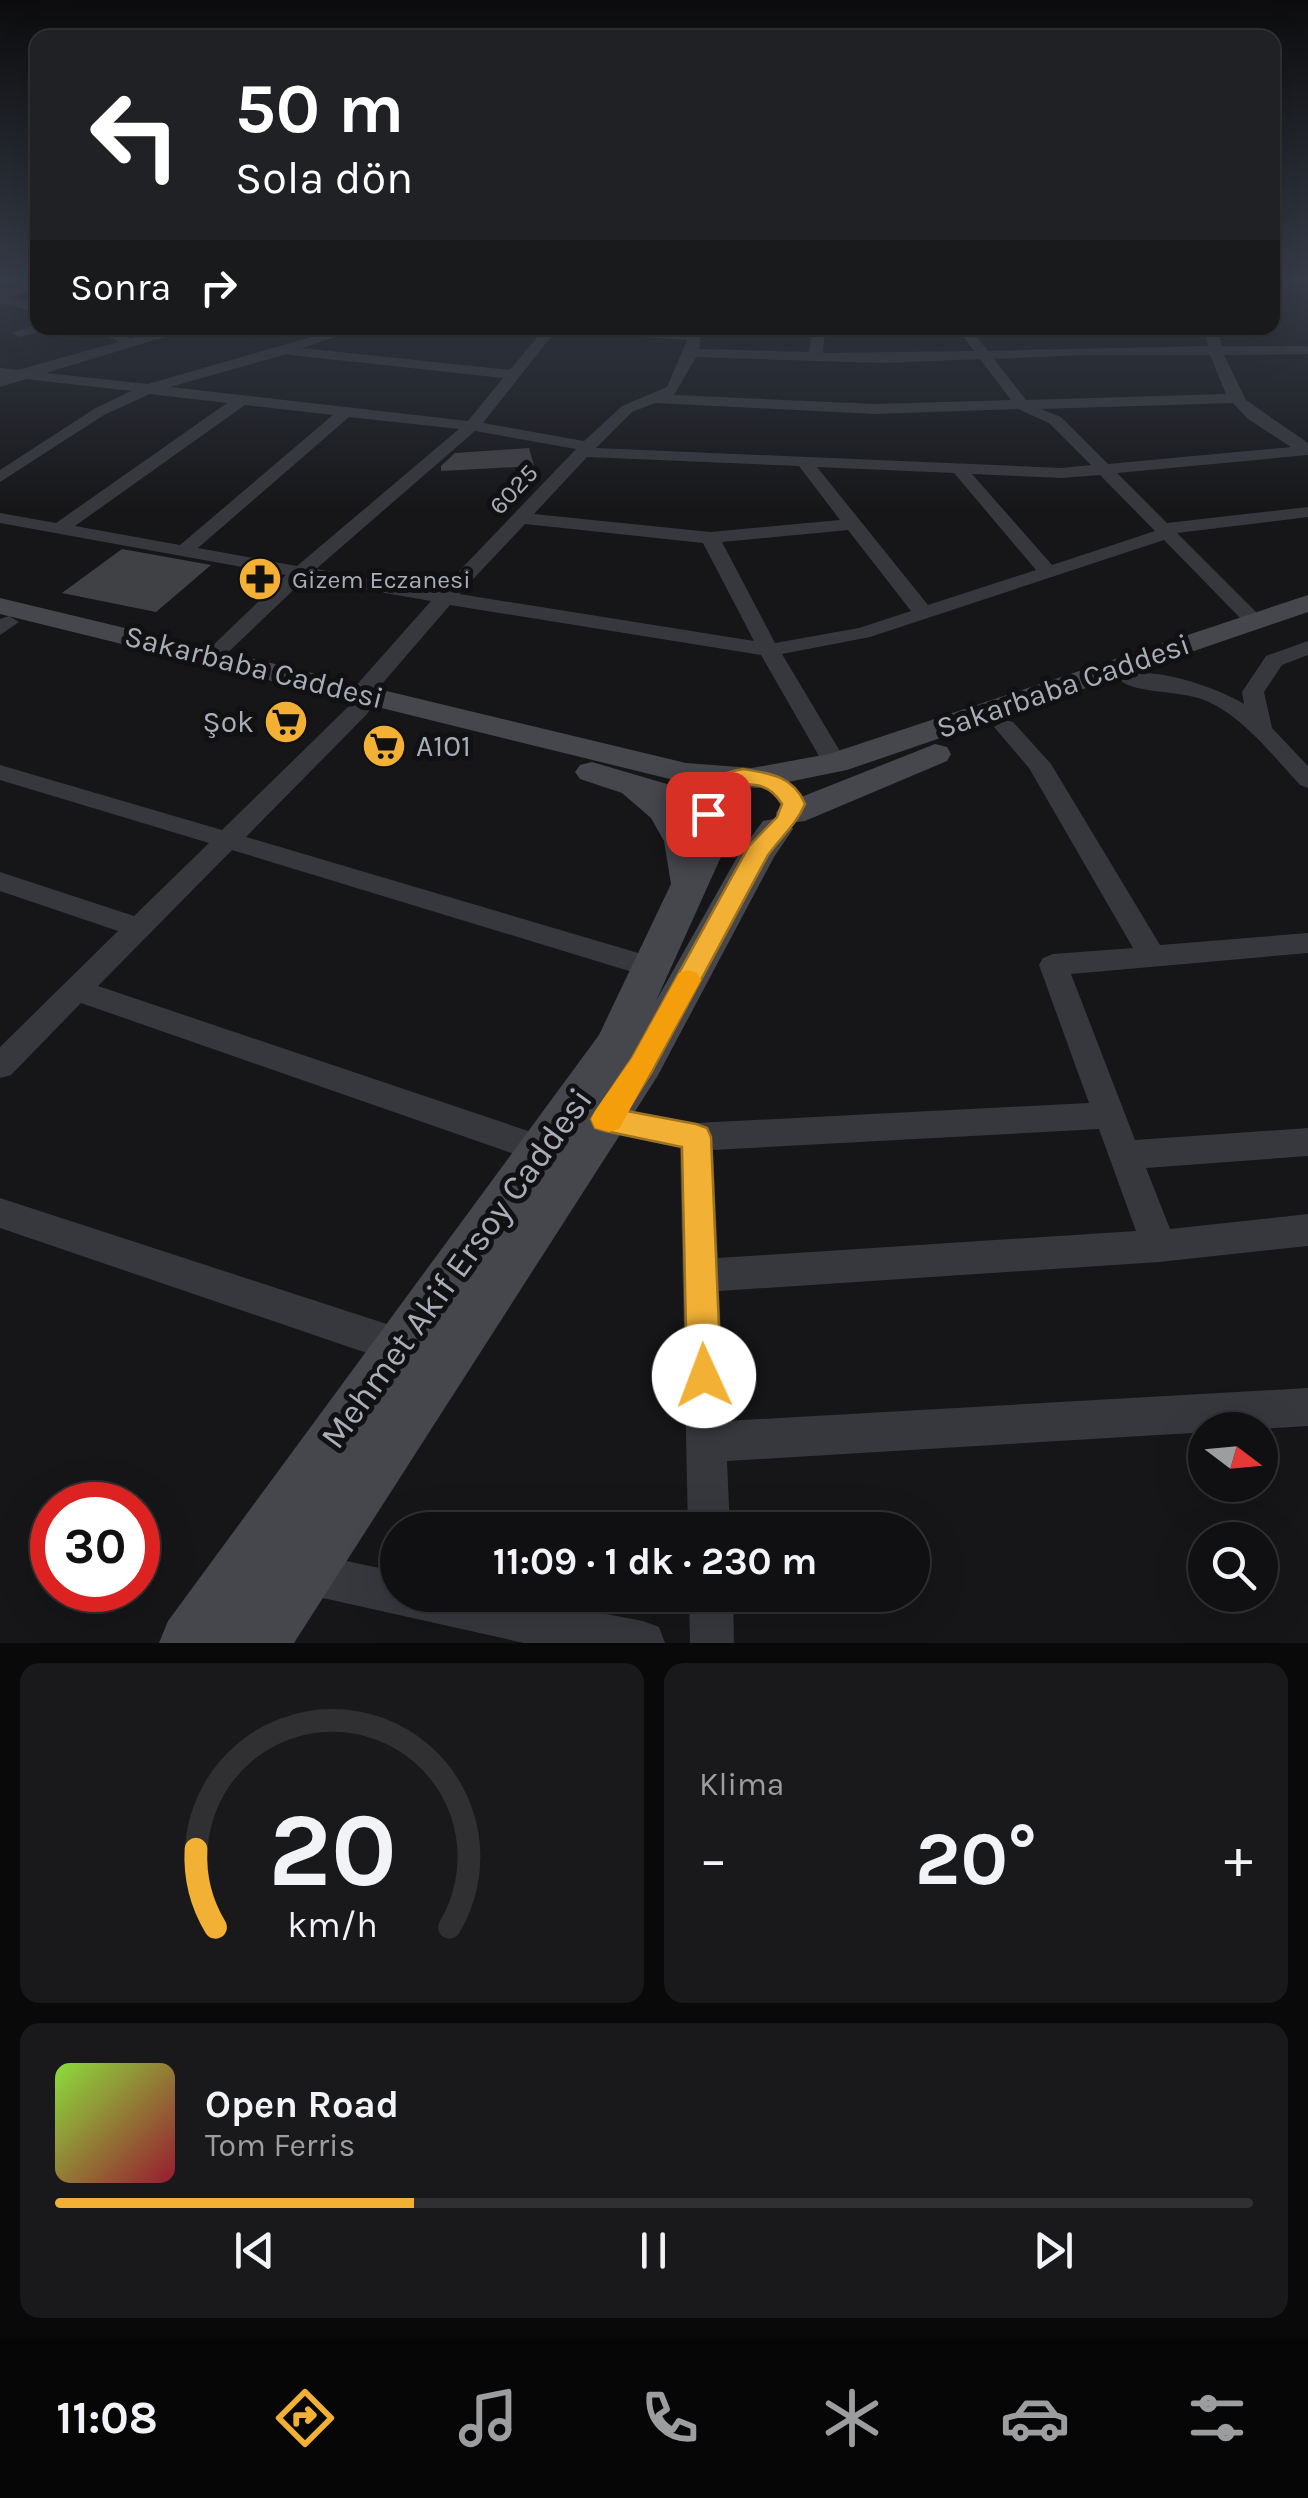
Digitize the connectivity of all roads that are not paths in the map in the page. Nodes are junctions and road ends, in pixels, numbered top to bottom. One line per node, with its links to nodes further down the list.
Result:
1 (986, 357): 14 (street)
2 (73, 358): 9 (street)
3 (254, 358): 10 (street)
4 (362, 358): 8 (street)
5 (527, 358): 8 (street)
6 (686, 358): 11 (street, 6025)
7 (1217, 358): 12 (street)
8 (514, 374): 16 (street)
9 (5, 376): 10 (street)
10 (148, 390): 13 (street); 22 (street)
11 (648, 398): 14 (street); 17 (street, 6025)
12 (1236, 398): 14 (street); 18 (street)
13 (241, 400): 15 (street); 27 (street)
14 (1024, 407): 21 (street)
15 (344, 412): 16 (street); 30 (street)
16 (472, 426): 17 (street); 31 (street)
17 (586, 449): 19 (street); 25 (street, 6025)
18 (1308, 450): 21 (street)
19 (804, 462): 20 (street); 26 (street)
20 (958, 468): 21 (street); 32 (street)
21 (1106, 472): 28 (street)
22 (0, 478)
23 (1308, 512): 28 (street)
24 (0, 518): 27 (street)
25 (520, 518): 29 (street); 33 (street, 6025)
26 (851, 524): 29 (street); 35 (street)
27 (60, 528): 30 (street)
28 (1165, 531): 32 (street); 38 (street)
29 (710, 538): 40 (street)
30 (185, 550): 31 (street)
31 (302, 571): 33 (street); 41 (street)
32 (1047, 571): 35 (street)
33 (445, 598): 40 (street); 43 (street, 6025)
34 (1308, 603): 38 (main road, Sakarbaba Caddesi)
35 (922, 611): 40 (street)
36 (2, 619): 41 (main road, Sakarbaba Caddesi); 43 (main road, Sakarbaba Caddesi)
37 (1308, 619): 42 (main road, Sakarbaba Caddesi)
38 (1254, 621): 46 (main road, Sakarbaba Caddesi)
39 (1308, 647): 45 (street)
40 (769, 650): 46 (street)
41 (213, 656): 43 (main road, Sakarbaba Caddesi)
42 (1131, 680): 44 (main road, Sakarbaba Caddesi); 45 (street)
43 (360, 702): 48 (main road, Sakarbaba Caddesi); 49 (main road, Sakarbaba Caddesi); 53 (street, 6025)
44 (1005, 728): 52 (main road, Sakarbaba Caddesi); 58 (street)
45 (1262, 729): 50 (street)
46 (835, 763): 48 (main road, Sakarbaba Caddesi)
47 (0, 772): 53 (street)
48 (751, 777): 51 (main road); 52 (main road)
49 (616, 779): 51 (main road, Sakarbaba Caddesi); 55 (main road)
50 (1308, 780)
51 (710, 814): 52 (main road); 55 (main road, Mehmet Akif Ersoy Caddesi)
52 (784, 821): 63 (main road, Mehmet Akif Ersoy Caddesi)
53 (227, 840): 56 (street, 6025); 59 (street)
54 (0, 882): 56 (street)
55 (690, 884): 59 (main road, Mehmet Akif Ersoy Caddesi)
56 (139, 928): 60 (street, 6025)
57 (1308, 943): 58 (street)
58 (1151, 954): 62 (street)
59 (652, 967): 66 (main road, Mehmet Akif Ersoy Caddesi)
60 (76, 990): 61 (street, 6025); 66 (street)
61 (4, 1057)
62 (1110, 1115): 64 (street); 67 (street)
63 (605, 1119): 64 (street); 77 (main road, Mehmet Akif Ersoy Caddesi)
64 (696, 1137): 71 (street)
65 (1308, 1142): 67 (street)
66 (540, 1149): 72 (main road, Mehmet Akif Ersoy Caddesi)
67 (1125, 1155): 70 (street)
68 (0, 1213): 72 (street)
69 (1308, 1230): 70 (street)
70 (1158, 1246): 71 (street)
71 (701, 1276): 74 (street)
72 (399, 1346): 76 (main road, Mehmet Akif Ersoy Caddesi)
73 (1308, 1408): 74 (street)
74 (706, 1442): 75 (street)
75 (708, 1512)
76 (256, 1550): 77 (street); 82 (main road, Mehmet Akif Ersoy Caddesi)
77 (304, 1573): 78 (street); 83 (main road, Mehmet Akif Ersoy Caddesi)
78 (380, 1590)
79 (481, 1612): 81 (street)
80 (711, 1612): 84 (street)
81 (615, 1642)
82 (190, 1643)
83 (258, 1643)
84 (712, 1643)

